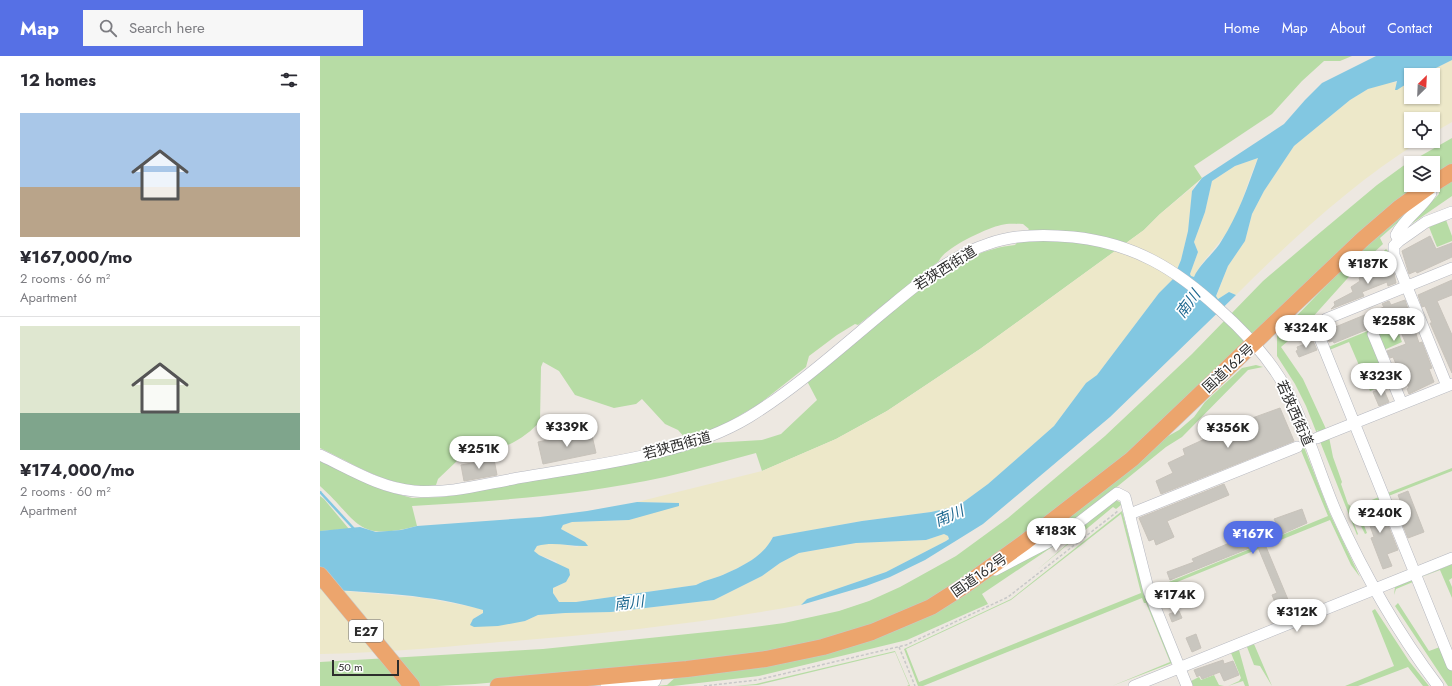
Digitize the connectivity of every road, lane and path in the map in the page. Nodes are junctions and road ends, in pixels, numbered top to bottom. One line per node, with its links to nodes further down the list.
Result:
1 (1452, 172): 2 (highway, 国道162号)
2 (1440, 179)
3 (1421, 192): 10 (highway, 国道162号)
4 (1431, 192): 6 (street)
5 (1452, 212): 6 (street)
6 (1399, 241): 8 (street)
7 (1452, 268): 8 (street)
8 (1406, 287): 11 (street); 13 (street)
9 (1373, 334): 12 (street)
10 (1250, 342): 16 (street, 若狭西街道); 19 (highway, 国道162号); 22 (street, 若狭西街道)
11 (1449, 385): 12 (street)
12 (1402, 404): 13 (street)
13 (1354, 424): 14 (street); 20 (street)
14 (1317, 438)
15 (1297, 447): 17 (street)
16 (320, 455)
17 (1130, 514): 19 (street); 25 (street)
18 (1452, 558): 20 (street)
19 (989, 568): 26 (highway, 国道162号)
20 (1414, 573): 22 (street); 24 (street)
21 (320, 575): 27 (highway, E27)
22 (1375, 589): 25 (street); 33 (street, 若狭西街道)
23 (899, 647): 30 (path)
24 (1452, 665)
25 (1180, 668): 31 (street); 32 (street)
26 (658, 672): 28 (highway, 国道162号); 29 (street)
27 (412, 686)
28 (498, 686)
29 (606, 686)
30 (915, 686)
31 (1134, 686)
32 (1187, 686)
33 (1438, 686)

